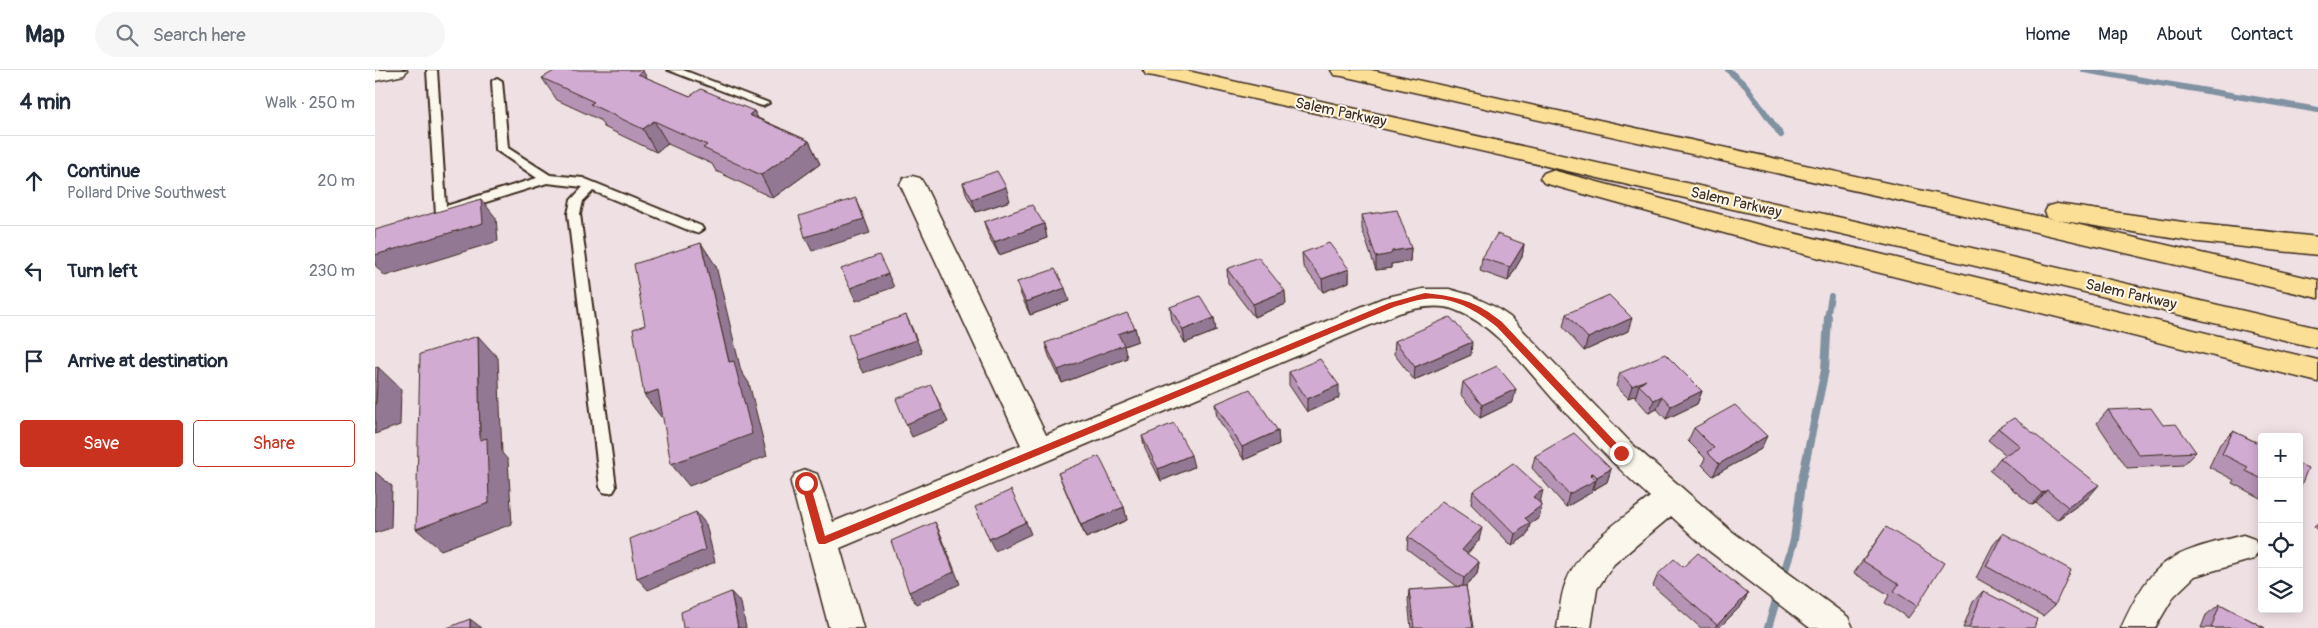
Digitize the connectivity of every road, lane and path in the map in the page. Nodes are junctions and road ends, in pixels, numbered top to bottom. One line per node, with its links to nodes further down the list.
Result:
1 (432, 70): 8 (lane)
2 (673, 70): 7 (lane)
3 (1154, 70): 6 (highway, Salem Parkway)
4 (1342, 70): 11 (highway)
5 (497, 81): 8 (lane)
6 (1284, 100): 15 (highway, Salem Parkway); 16 (highway)
7 (763, 103)
8 (547, 179): 10 (lane)
9 (912, 184): 17 (street)
10 (591, 186): 12 (lane); 19 (lane)
11 (1946, 203): 13 (highway); 14 (highway)
12 (697, 229)
13 (2318, 246)
14 (2318, 289)
15 (2318, 338)
16 (2318, 371)
17 (1039, 451): 20 (street); 21 (street)
18 (806, 483): 21 (street)
19 (609, 486)
20 (1671, 498): 24 (street); 25 (street)
21 (822, 541): 23 (street)
22 (2243, 549): 26 (street)
23 (846, 628)
24 (1574, 628)
25 (1836, 628)
26 (2138, 628)

